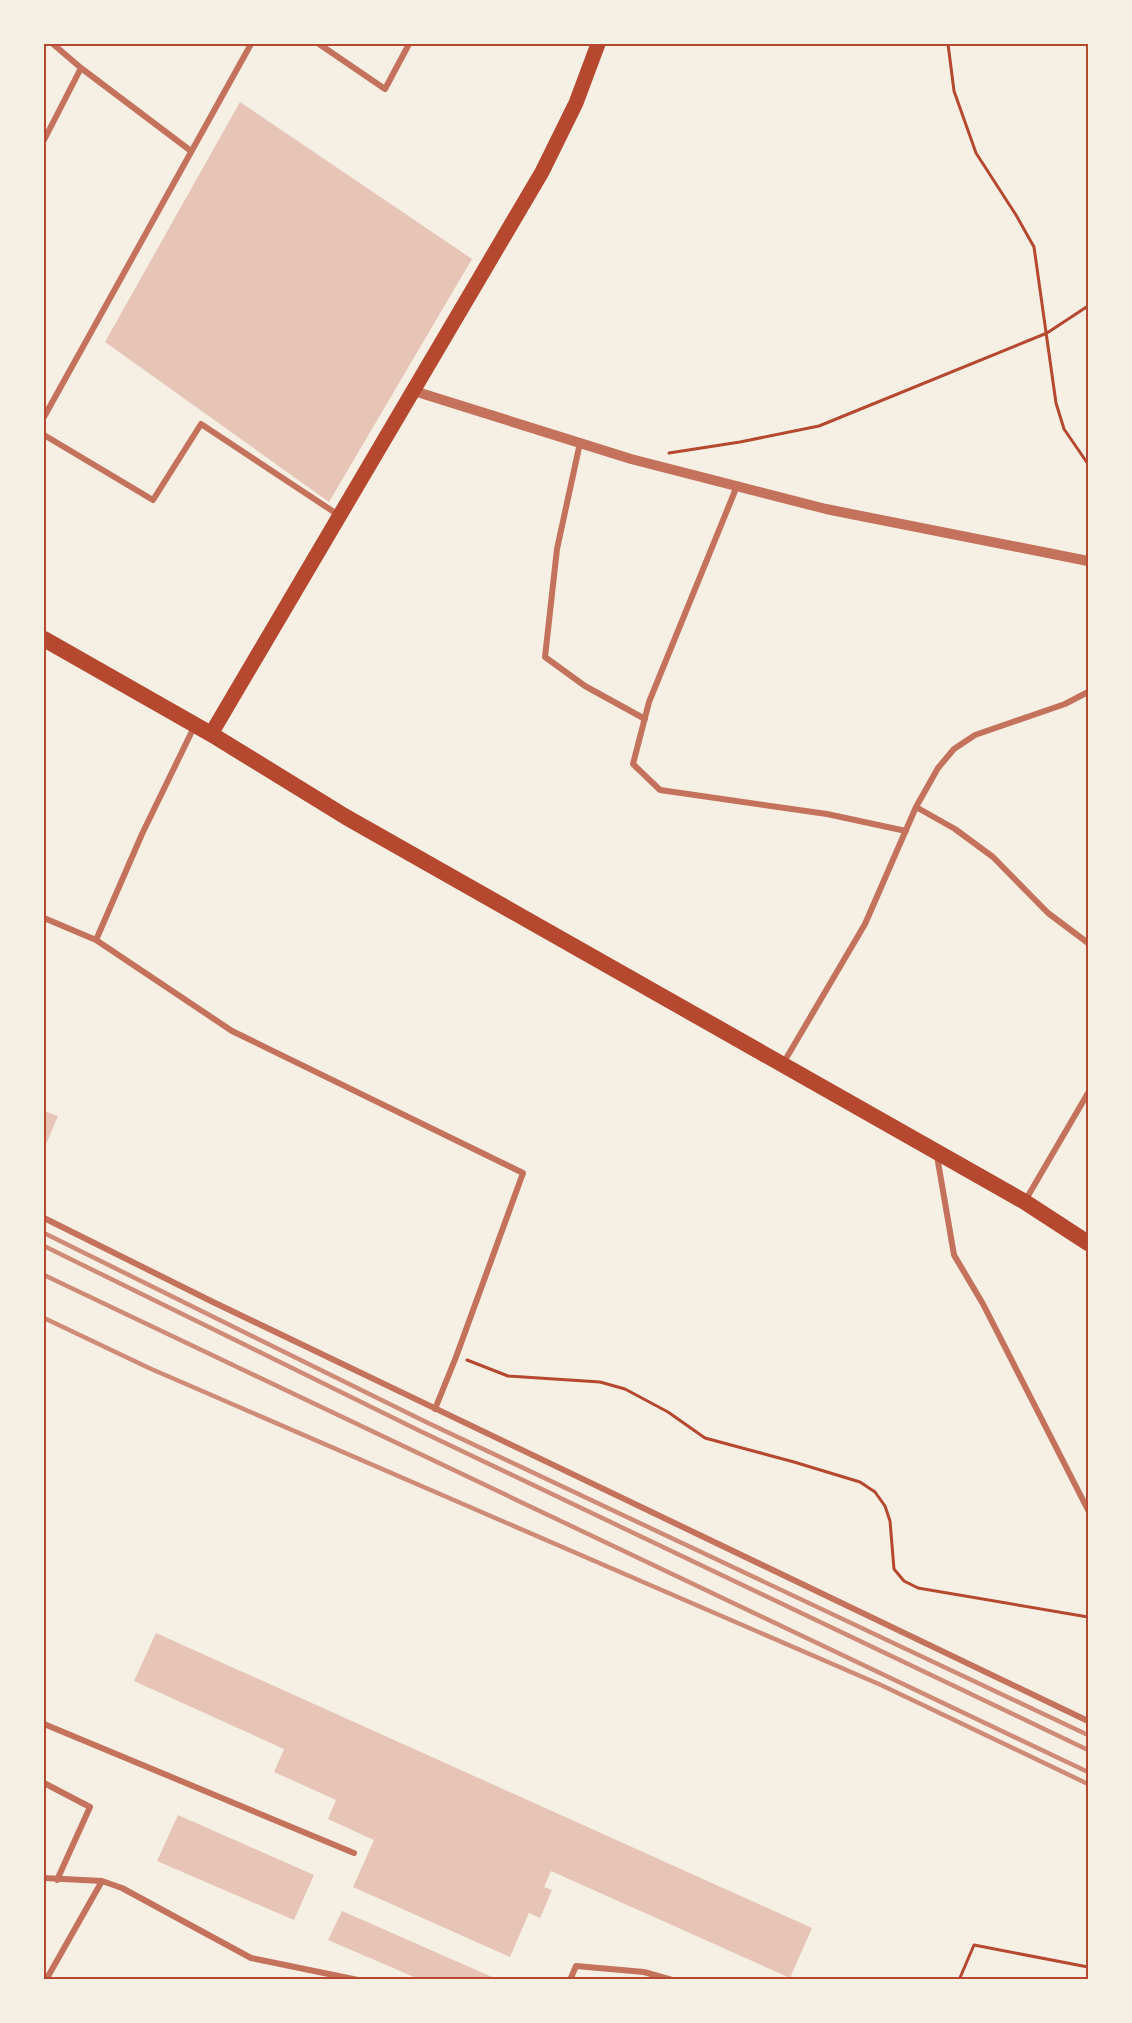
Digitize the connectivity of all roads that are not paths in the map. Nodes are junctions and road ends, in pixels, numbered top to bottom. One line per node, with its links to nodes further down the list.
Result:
1 (53, 44): 6 (street)
2 (251, 44): 8 (street)
3 (319, 44): 4 (street)
4 (409, 44)
5 (598, 44): 9 (main road)
6 (81, 68): 7 (street); 8 (street)
7 (44, 140)
8 (192, 151): 10 (street)
9 (414, 391): 12 (street); 14 (main road)
10 (44, 417)
11 (44, 435): 14 (street)
12 (580, 443): 13 (street); 18 (street)
13 (737, 486): 15 (street); 18 (street)
14 (340, 517): 20 (main road)
15 (1089, 561)
16 (44, 639): 19 (highway)
17 (1089, 692): 21 (street)
18 (645, 719): 22 (street)
19 (195, 725): 20 (highway); 24 (street)
20 (212, 734): 26 (highway)
21 (916, 807): 22 (street); 25 (street)
22 (906, 831): 26 (street)
23 (44, 918): 24 (street)
24 (96, 940): 32 (street)
25 (1089, 943)
26 (782, 1066): 28 (highway)
27 (1089, 1093): 29 (street)
28 (936, 1151): 29 (highway); 33 (street)
29 (1025, 1202): 31 (highway)
30 (44, 1218): 32 (street)
31 (1089, 1243)
32 (435, 1409): 34 (street)
33 (1089, 1510)
34 (1089, 1721)
35 (44, 1724): 37 (street)
36 (44, 1784): 39 (street)
37 (354, 1853)
38 (44, 1878): 39 (street)
39 (57, 1880): 40 (street)
40 (102, 1881): 41 (street); 42 (street)
41 (331, 1977): 43 (street)
42 (46, 1980)
43 (358, 1980)
44 (570, 1980): 45 (street)
45 (672, 1980)

